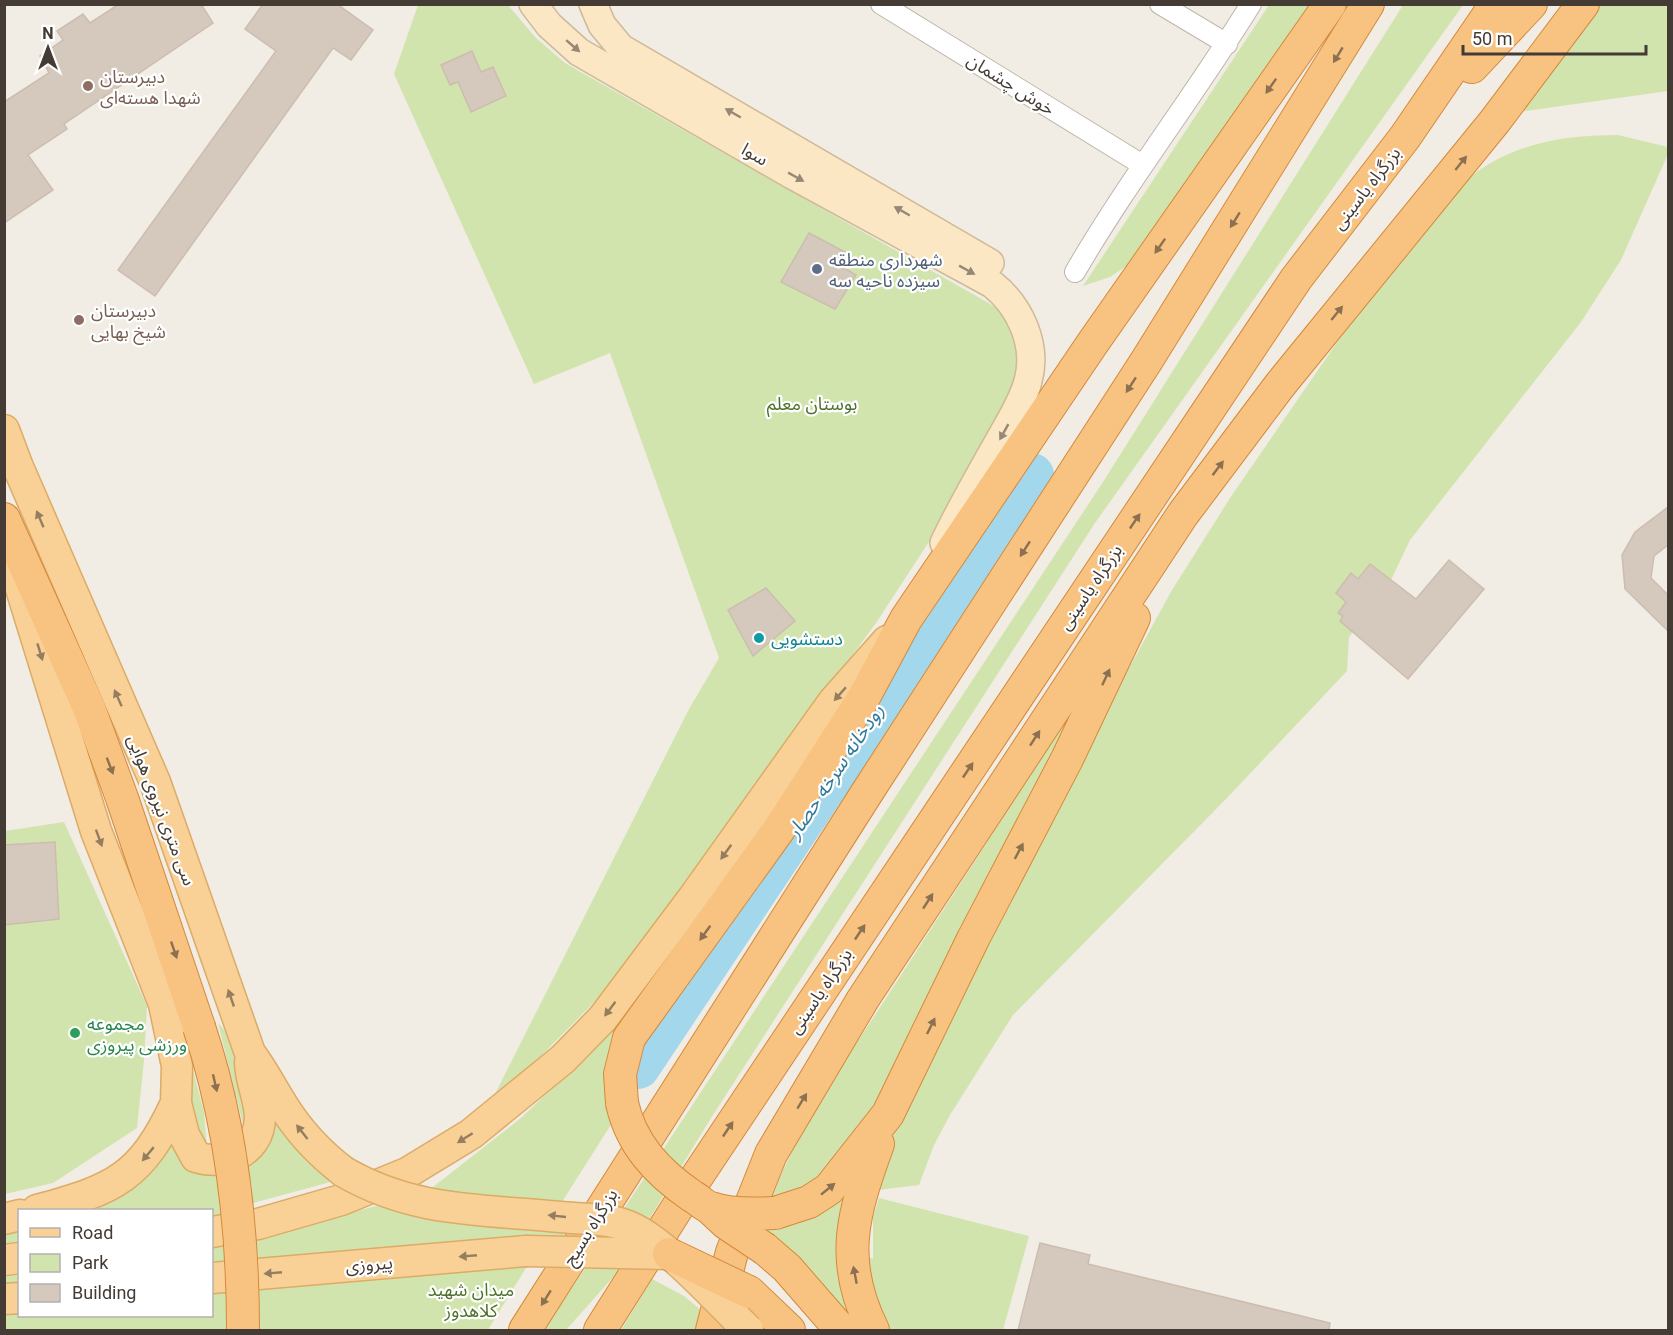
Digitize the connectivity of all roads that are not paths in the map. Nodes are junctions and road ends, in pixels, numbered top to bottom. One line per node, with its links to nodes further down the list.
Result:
1 (533, 4): 15 (main road, سوا, one-way to 15)
2 (592, 4): 15 (main road, سوا, one-way to 2)
3 (881, 4): 13 (street, خوش چشمان)
4 (1160, 4): 11 (street)
5 (1251, 4): 11 (street)
6 (1330, 4): 20 (highway, one-way to 20)
7 (1368, 4): 30 (highway, بزرگراه بسیج, one-way to 30)
8 (1496, 4): 12 (highway, بزرگراه یاسینی)
9 (1531, 4): 12 (highway)
10 (1583, 4): 17 (highway, one-way to 10)
11 (1227, 44): 13 (street)
12 (1405, 137): 31 (highway, بزرگراه یاسینی, one-way to 12)
13 (1141, 164): 14 (street)
14 (1075, 272)
15 (992, 284): 20 (main road, سوا, one-way to 20)
16 (4, 430): 21 (main road, سی متری نیروی هوایی, one-way to 16)
17 (1183, 514): 23 (highway, one-way to 17); 32 (highway, one-way to 17)
18 (4, 519): 29 (highway, one-way to 29, bridge)
19 (4, 536): 22 (main road, one-way to 22)
20 (906, 619): 24 (highway, one-way to 24, bridge); 26 (main road, one-way to 26)
21 (250, 1053): 22 (main road); 27 (main road, سی متری نیروی هوایی, one-way to 21, bridge)
22 (176, 1103): 25 (main road, one-way to 25)
23 (888, 1114): 24 (highway, one-way to 23, bridge); 37 (highway, one-way to 23)
24 (711, 1208): 35 (highway, bridge)
25 (42, 1209)
26 (213, 1232)
27 (669, 1254): 28 (main road, پیروزی, one-way to 28, bridge); 33 (main road, سی متری نیروی هوایی, bridge); 34 (highway, bridge)
28 (213, 1278)
29 (243, 1330)
30 (525, 1330)
31 (600, 1330)
32 (712, 1330)
33 (748, 1330)
34 (789, 1330)
35 (842, 1330): 36 (highway)
36 (866, 1330)
37 (873, 1330)

